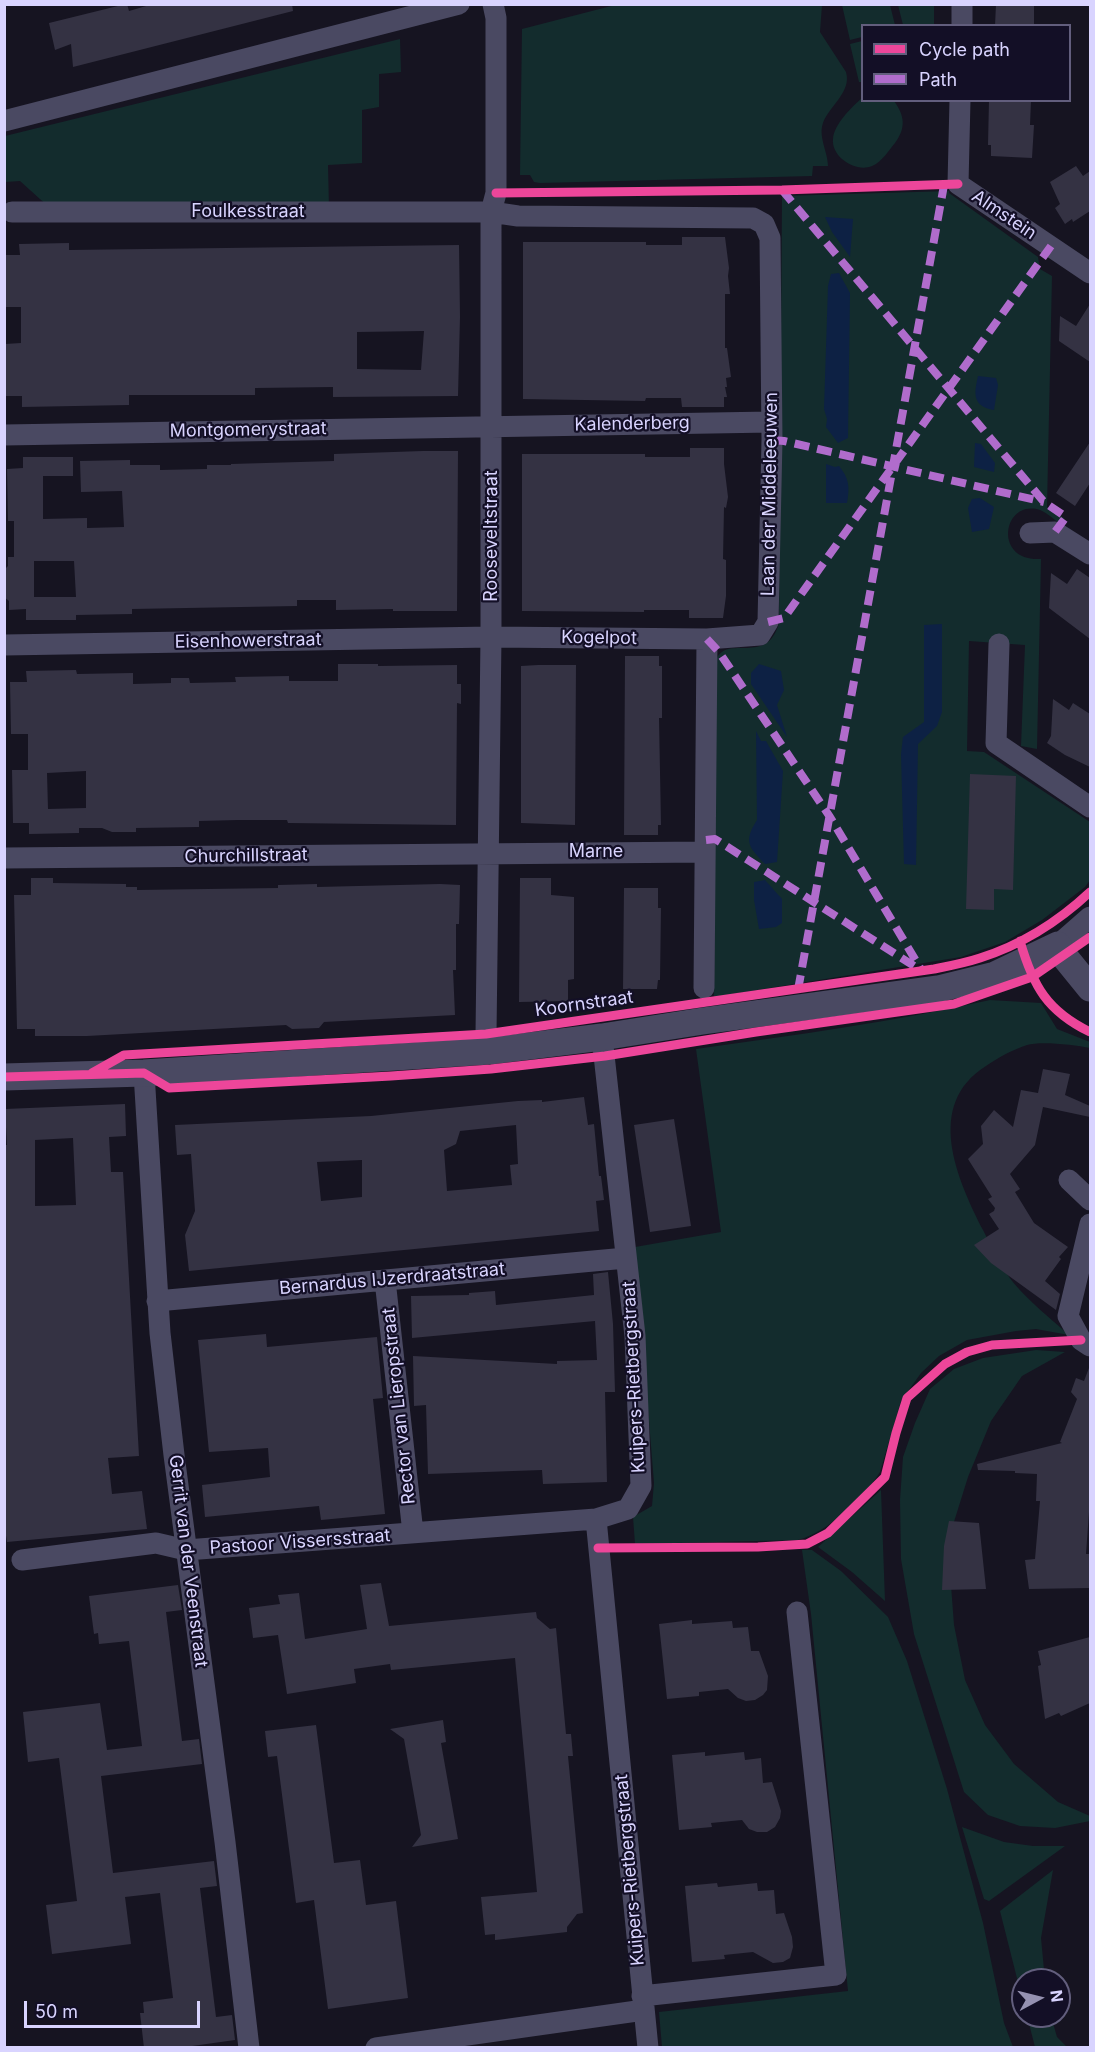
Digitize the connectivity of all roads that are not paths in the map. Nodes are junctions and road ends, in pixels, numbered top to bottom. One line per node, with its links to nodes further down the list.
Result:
1 (459, 4): 6 (street)
2 (492, 4): 8 (street, Rooseveltstraat)
3 (962, 4): 4 (street)
4 (962, 24)
5 (960, 102): 9 (street, Almstein)
6 (4, 121)
7 (12, 212): 8 (street, Foulkesstraat)
8 (491, 212): 10 (street, Laan der Middeleeuwen); 11 (street, Rooseveltstraat)
9 (1090, 273)
10 (771, 422): 11 (street, Kalenderberg); 16 (street, Laan der Middeleeuwen)
11 (492, 425): 12 (street, Montgomerystraat); 15 (street, Rooseveltstraat)
12 (4, 435)
13 (1030, 533): 14 (street)
14 (1090, 554)
15 (491, 637): 16 (street, Kogelpot); 18 (street, Eisenhowerstraat); 21 (street, Rooseveltstraat)
16 (707, 639): 20 (street)
17 (999, 644): 19 (street)
18 (4, 645)
19 (1090, 807)
20 (705, 852): 21 (street, Marne); 25 (street)
21 (488, 853): 22 (street, Churchillstraat); 28 (street, Rooseveltstraat)
22 (4, 858)
23 (1090, 916): 24 (street)
24 (1058, 945): 26 (street); 27 (street, Koornstraat)
25 (704, 988)
26 (1090, 988)
27 (602, 1037): 28 (street, Koornstraat); 34 (street, Kuipers-Rietbergstraat)
28 (489, 1051): 29 (street, Koornstraat)
29 (144, 1073): 30 (street, Koornstraat); 36 (street, Gerrit van der Veenstraat)
30 (4, 1077)
31 (1069, 1180): 32 (street)
32 (1090, 1200)
33 (1090, 1224): 37 (street)
34 (626, 1258): 35 (street, Bernardus IJzerdraatstraat); 38 (street, Kuipers-Rietbergstraat)
35 (385, 1280): 36 (street, Bernardus IJzerdraatstraat); 39 (street, Rector van Lieropstraat)
36 (157, 1301): 40 (street, Gerrit van der Veenstraat)
37 (1090, 1347)
38 (596, 1519): 39 (street, Pastoor Vissersstraat); 43 (street, Kuipers-Rietbergstraat)
39 (413, 1533): 40 (street, Pastoor Vissersstraat)
40 (186, 1550): 41 (street, Pastoor Vissersstraat); 44 (street, Gerrit van der Veenstraat)
41 (22, 1560)
42 (796, 1612): 43 (street)
43 (643, 2003): 45 (street); 46 (street, Kuipers-Rietbergstraat)
44 (249, 2048)
45 (376, 2048)
46 (648, 2048)

